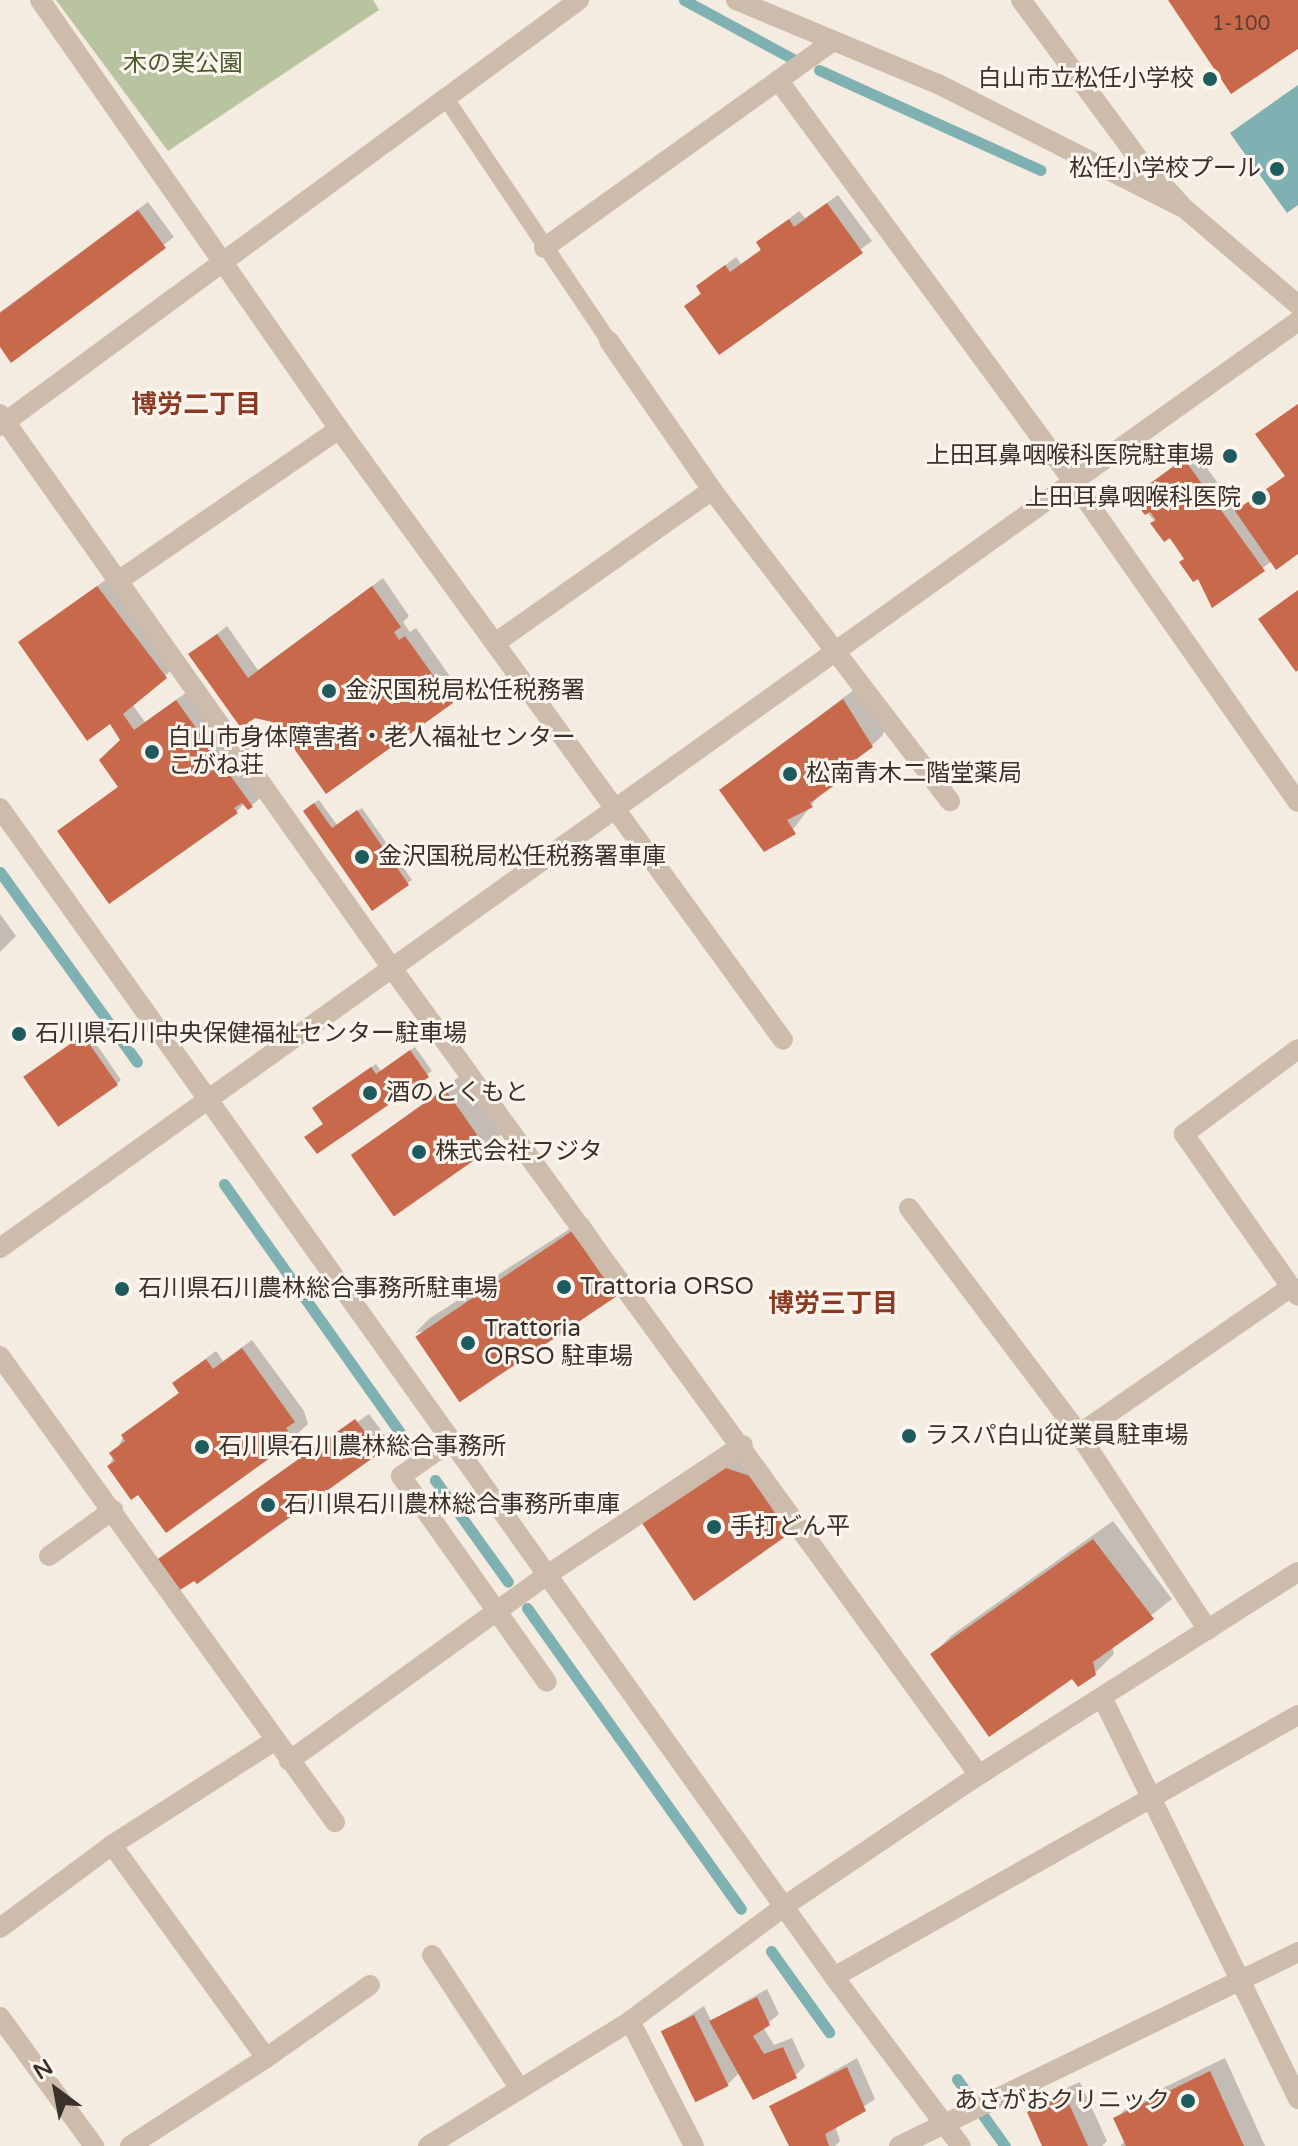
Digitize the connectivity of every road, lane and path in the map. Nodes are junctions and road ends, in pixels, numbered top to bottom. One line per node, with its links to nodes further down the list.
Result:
1 (40, 0): 10 (street)
2 (579, 0): 7 (street)
3 (736, 0): 5 (street)
4 (1021, 0): 8 (street)
5 (833, 41): 6 (street); 8 (street)
6 (778, 80): 9 (street); 16 (street)
7 (447, 100): 9 (lane); 10 (street)
8 (1184, 208): 11 (street)
9 (544, 248): 13 (lane)
10 (222, 264): 14 (street); 15 (street)
11 (1298, 305)
12 (1298, 321): 16 (street)
13 (609, 341): 17 (street)
14 (2, 421): 18 (street)
15 (339, 429): 18 (street); 19 (street)
16 (1075, 484): 20 (street); 22 (street)
17 (712, 490): 19 (street); 20 (street)
18 (118, 581): 25 (street)
19 (498, 641): 24 (street)
20 (834, 652): 21 (street); 24 (street)
21 (950, 801)
22 (1298, 802)
23 (0, 808): 28 (street)
24 (615, 809): 25 (street); 26 (street)
25 (394, 971): 28 (street); 35 (street)
26 (783, 1040)
27 (1298, 1049): 31 (street)
28 (207, 1099): 30 (street); 34 (street)
29 (909, 1208): 33 (street)
30 (0, 1248)
31 (1295, 1291): 33 (street)
32 (0, 1356): 36 (street)
33 (1079, 1434): 41 (street)
34 (451, 1441): 39 (street); 40 (street)
35 (743, 1445): 39 (street); 47 (street)
36 (113, 1510): 37 (street); 45 (street)
37 (49, 1556)
38 (1298, 1572): 41 (street)
39 (547, 1575): 40 (street); 51 (street)
40 (497, 1611): 42 (street); 46 (street)
41 (1208, 1630): 43 (street)
42 (547, 1682)
43 (1103, 1699): 47 (street); 48 (street)
44 (1298, 1715): 48 (street)
45 (274, 1741): 46 (street); 50 (street)
46 (289, 1761): 49 (street)
47 (979, 1775): 51 (street)
48 (1152, 1797): 55 (street); 56 (street)
49 (335, 1822)
50 (112, 1845): 52 (street); 60 (street)
51 (786, 1905): 55 (street); 59 (street)
52 (0, 1928)
53 (1298, 1952): 56 (street)
54 (432, 1955): 61 (street)
55 (834, 1977): 63 (street)
56 (1237, 1979): 62 (street); 63 (street)
57 (370, 1985): 60 (street)
58 (0, 2017): 64 (street)
59 (630, 2021): 61 (street); 67 (street)
60 (266, 2058): 65 (street)
61 (520, 2089): 66 (street)
62 (1298, 2099)
63 (946, 2122): 68 (street); 69 (street)
64 (94, 2146)
65 (130, 2146)
66 (428, 2146)
67 (694, 2146)
68 (899, 2146)
69 (961, 2146)

